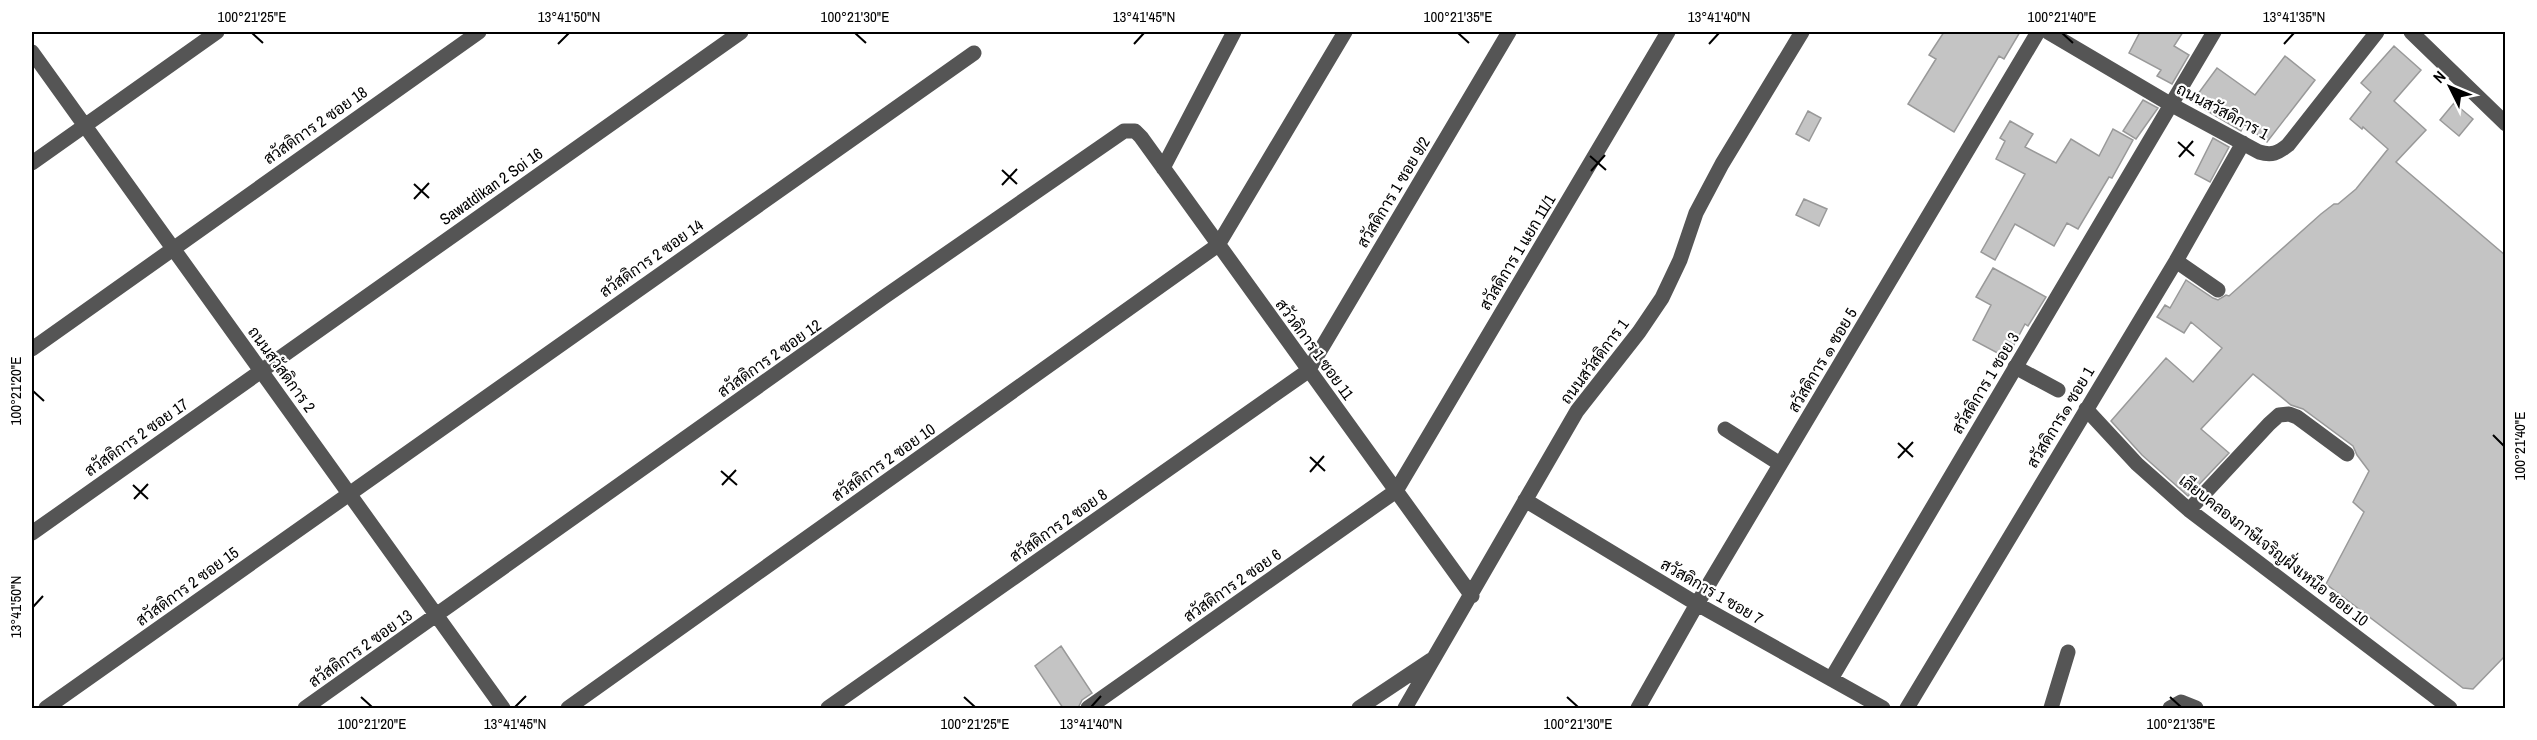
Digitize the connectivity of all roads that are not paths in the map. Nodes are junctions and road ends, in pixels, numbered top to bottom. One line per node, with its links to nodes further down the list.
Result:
1 (217, 32): 18 (street)
2 (479, 32): 24 (street, สวัสดิการ 2 ซอย 18)
3 (741, 32): 29 (street, Sawatdikan 2 Soi 16)
4 (1234, 32): 22 (street)
5 (1345, 32): 23 (street)
6 (1509, 32): 30 (street, สวัสดิการ 1 ซอย 9/2)
7 (1668, 32): 36 (street, สวัสดิการ 1 แยก 11/1)
8 (1802, 32): 38 (street, ถนนสวัสดิการ 1)
9 (2038, 32): 35 (street, สวัสดิการ ๑ ซอย 5)
10 (2048, 32): 16 (street, ถนนสวัสดิการ 1)
11 (2214, 32): 16 (street, สวัสดิการ 1 ซอย 3)
12 (2377, 32): 20 (street, ถนนสวัสดิการ 1)
13 (2411, 32): 17 (street)
14 (32, 52): 18 (street, ถนนสวัสดิการ 2)
15 (974, 53): 37 (street, สวัสดิการ 2 ซอย 14)
16 (2170, 104): 20 (street, ถนนสวัสดิการ 1); 28 (street, สวัสดิการ 1 ซอย 3)
17 (2505, 124)
18 (85, 125): 21 (street); 24 (street, ถนนสวัสดิการ 2)
19 (1124, 131): 22 (street, สวัวดิการ 1 ซอย 11); 43 (street, สวัสดิการ 2 ซอย 12)
20 (2243, 143): 25 (street, สวัสดิการ๑ ซอย 1)
21 (32, 163)
22 (1163, 168): 23 (street, สวัวดิการ 1 ซอย 11)
23 (1218, 245): 30 (street, สวัวดิการ 1 ซอย 11); 50 (street, สวัสดิการ 2 ซอย 10)
24 (172, 248): 27 (street, สวัสดิการ 2 ซอย 18); 29 (street, ถนนสวัสดิการ 2)
25 (2176, 261): 26 (street); 32 (street, สวัสดิการ๑ ซอย 1)
26 (2218, 290)
27 (32, 348)
28 (2015, 368): 31 (street); 46 (street, สวัสดิการ 1 ซอย 3)
29 (261, 370): 37 (street, ถนนสวัสดิการ 2); 40 (street, สวัสดิการ 2 ซอย 17)
30 (1308, 372): 36 (street, สวัวดิการ 1 ซอย 11); 51 (street, สวัสดิการ 2 ซอย 8)
31 (2058, 390)
32 (2086, 409): 39 (street, เลียบคลองภาษีเจริญฝั่งเหนือ ซอย 10); 57 (street, สวัสดิการ๑ ซอย 1)
33 (1725, 429): 35 (street)
34 (2347, 454): 39 (street)
35 (1780, 464): 42 (street, สวัสดิการ ๑ ซอย 5)
36 (1396, 491): 41 (street, สวัวดิการ 1 ซอย 11); 52 (street, สวัสดิการ 2 ซอย 6)
37 (348, 493): 43 (street, ถนนสวัสดิการ 2); 47 (street, สวัสดิการ 2 ซอย 15)
38 (1525, 500): 41 (street, ถนนสวัสดิการ 1); 42 (street, สวัสดิการ 1 ซอย 7)
39 (2189, 510): 61 (street, เลียบคลองภาษีเจริญฝั่งเหนือ ซอย 10)
40 (32, 533)
41 (1472, 596): 45 (street, ถนนสวัสดิการ 1)
42 (1697, 604): 46 (street, สวัสดิการ 1 ซอย 7); 55 (street, สวัสดิการ ๑ ซอย 5)
43 (436, 616): 48 (street, สวัสดิการ 2 ซอย 13); 49 (street, ถนนสวัสดิการ 2)
44 (2068, 652): 58 (street)
45 (1436, 656): 53 (street); 54 (street, ถนนสวัสดิการ 1)
46 (1831, 680): 56 (street, สวัสดิการ 1 ซอย 7)
47 (46, 708)
48 (305, 708)
49 (503, 708)
50 (568, 708)
51 (828, 708)
52 (1088, 708)
53 (1359, 708)
54 (1405, 708)
55 (1638, 708)
56 (1882, 708)
57 (1907, 708)
58 (2051, 708)
59 (2170, 708): 60 (street)
60 (2196, 708)
61 (2450, 708)

